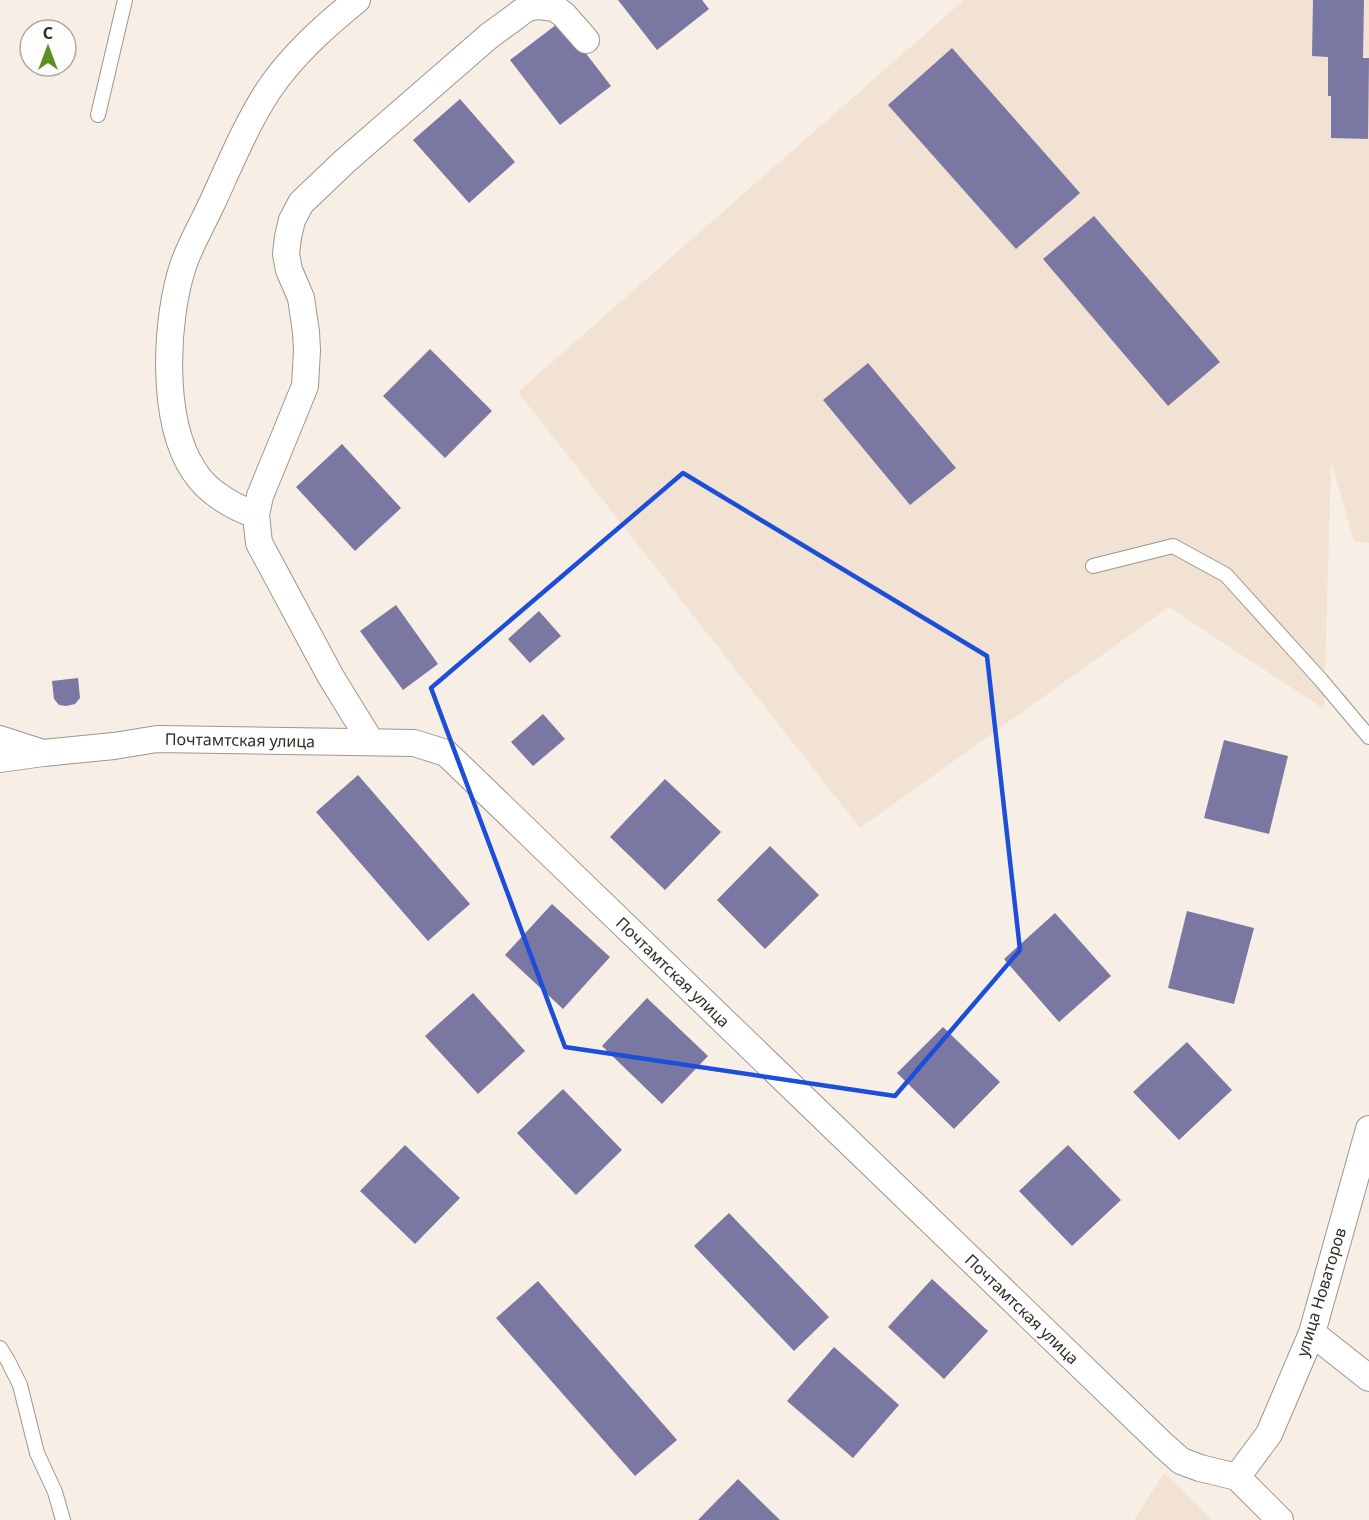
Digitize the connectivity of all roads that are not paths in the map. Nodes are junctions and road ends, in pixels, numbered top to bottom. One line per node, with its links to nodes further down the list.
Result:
1 (125, 0): 4 (lane)
2 (357, 0): 5 (street)
3 (586, 40): 5 (street)
4 (98, 115)
5 (256, 515): 9 (street)
6 (1093, 566): 7 (lane)
7 (1369, 737)
8 (0, 739): 10 (street)
9 (371, 742): 10 (street, Почтамтская улица); 16 (street, Почтамтская улица)
10 (44, 753): 11 (street, Почтамтская улица)
11 (0, 759)
12 (1369, 1129): 13 (street, улица Новаторов)
13 (1312, 1333): 15 (street); 16 (street, улица Новаторов)
14 (0, 1348): 17 (lane)
15 (1369, 1378)
16 (1237, 1477): 18 (street)
17 (63, 1520)
18 (1280, 1520)

